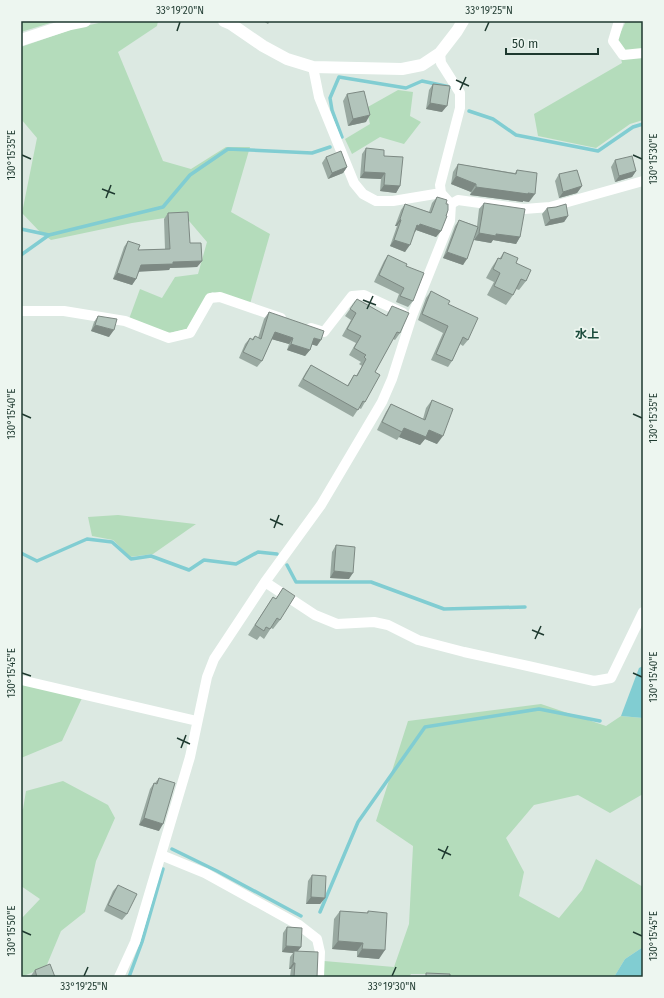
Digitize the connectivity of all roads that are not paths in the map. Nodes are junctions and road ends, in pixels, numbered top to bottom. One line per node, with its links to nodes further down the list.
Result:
1 (85, 21): 5 (street)
2 (224, 21): 9 (street)
3 (463, 21): 7 (street)
4 (619, 21): 8 (street)
5 (68, 23): 6 (street)
6 (21, 40)
7 (440, 53): 9 (street); 11 (street)
8 (643, 53)
9 (313, 67): 11 (street)
10 (643, 181): 12 (street)
11 (441, 193): 12 (street)
12 (450, 204): 14 (street)
13 (21, 311): 14 (street)
14 (412, 316): 15 (street)
15 (265, 582): 16 (street); 18 (street)
16 (643, 612)
17 (21, 680): 18 (street)
18 (197, 721): 19 (street)
19 (161, 855): 20 (street); 21 (street)
20 (119, 977)
21 (319, 977)

